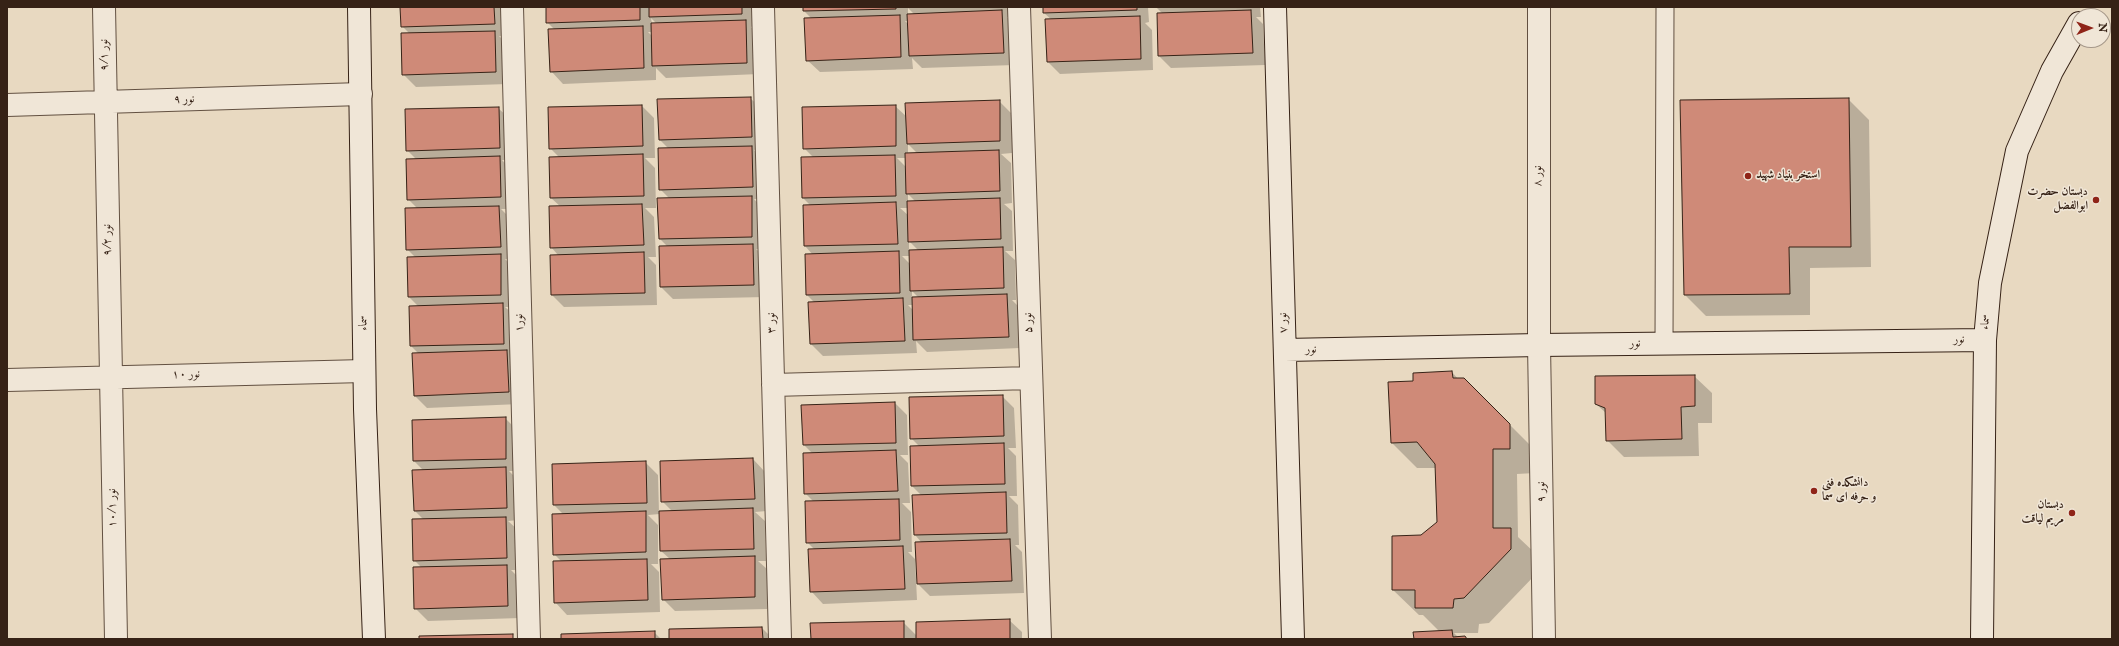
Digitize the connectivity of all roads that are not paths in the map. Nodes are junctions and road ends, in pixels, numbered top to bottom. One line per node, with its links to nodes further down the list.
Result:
1 (104, 7): 11 (street, نور ۹/۱)
2 (359, 7): 10 (street, سماء)
3 (512, 7): 24 (street, نور۱)
4 (763, 7): 21 (street, نور ۳)
5 (1019, 7): 19 (street, نور ۵)
6 (1275, 7): 16 (street, نور ۷)
7 (1539, 7): 15 (street, نور ۸)
8 (1665, 7): 14 (lane)
9 (2071, 37): 13 (street, سماء)
10 (361, 94): 11 (street, نور ۹); 17 (street, سماء)
11 (106, 103): 12 (street, نور ۹); 18 (street, نور ۹/۲)
12 (7, 105)
13 (1985, 340): 14 (street, نور); 29 (street, سماء)
14 (1664, 343): 15 (street, نور)
15 (1539, 345): 16 (street, نور); 28 (street, نور ۹)
16 (1285, 350): 27 (street, نور ۷)
17 (364, 371): 18 (street, نور ۱۰); 23 (street, سماء)
18 (111, 377): 20 (street, نور ۱۰); 22 (street, نور ۱۰/۱)
19 (1031, 378): 21 (street); 26 (street, نور ۵)
20 (7, 380)
21 (773, 385): 25 (street, نور ۳)
22 (116, 639)
23 (374, 639)
24 (529, 639)
25 (780, 639)
26 (1040, 639)
27 (1293, 639)
28 (1544, 639)
29 (1982, 639)

